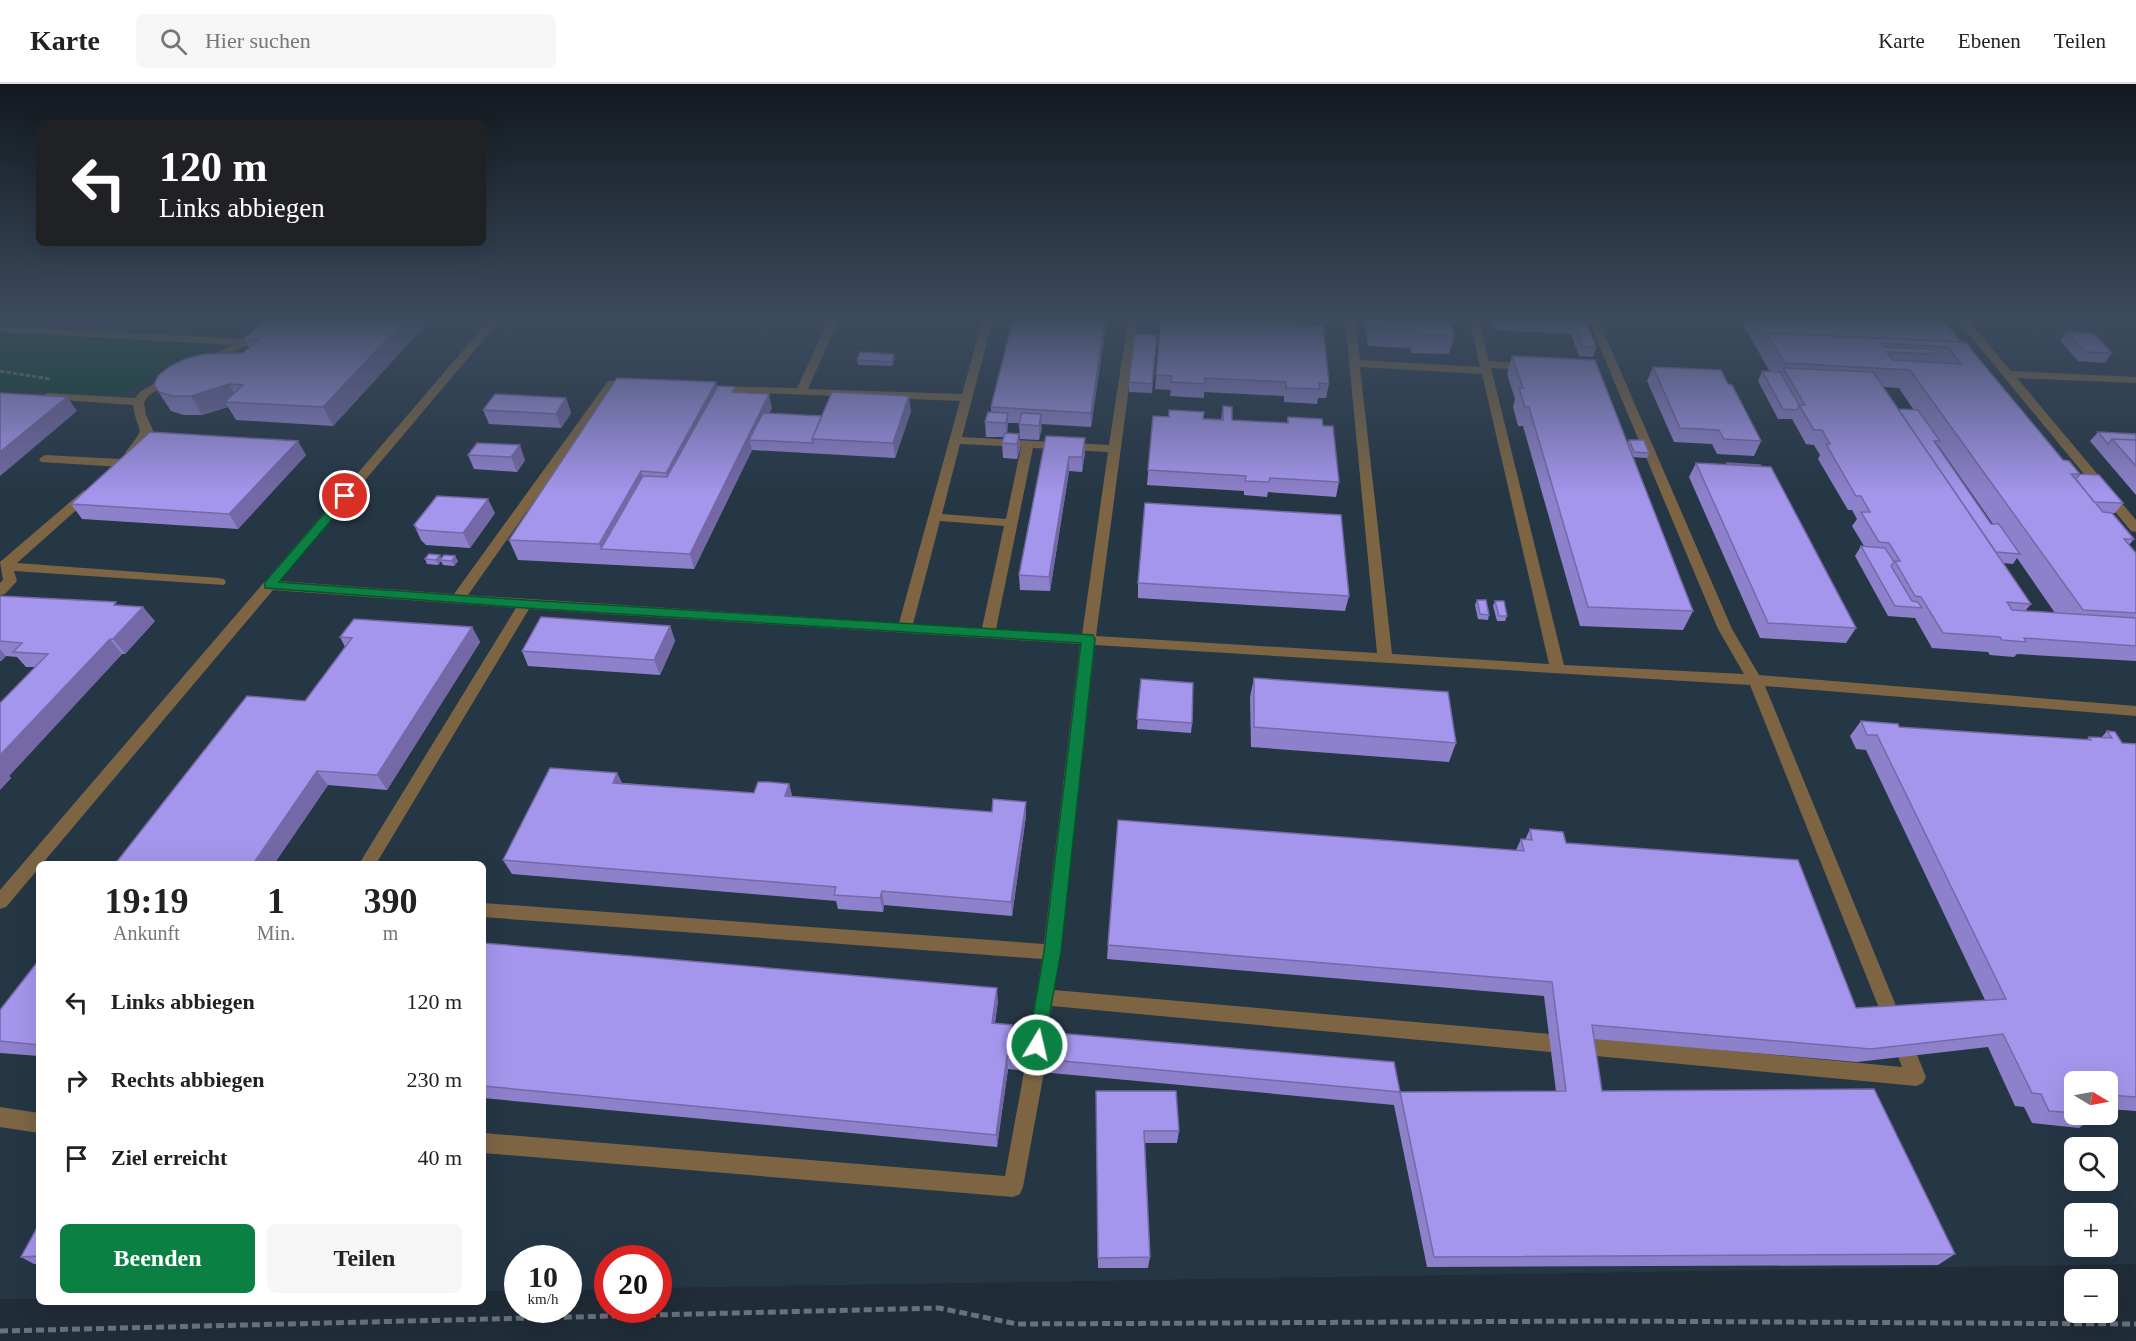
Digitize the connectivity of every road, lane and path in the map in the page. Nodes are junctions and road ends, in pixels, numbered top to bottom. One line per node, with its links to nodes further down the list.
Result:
1 (174, 378): 17 (lane)
2 (446, 378): 28 (lane)
3 (807, 378): 14 (lane)
4 (972, 378): 16 (lane)
5 (1124, 378): 20 (lane)
6 (1356, 378): 35 (lane)
7 (1488, 378): 36 (lane)
8 (1611, 378): 37 (lane)
9 (2010, 378): 25 (lane)
10 (2074, 378): 11 (lane)
11 (2136, 381)
12 (647, 384): 30 (lane)
13 (706, 387): 14 (lane)
14 (801, 392): 16 (lane)
15 (34, 396): 17 (lane)
16 (967, 398): 18 (lane)
17 (138, 402): 22 (lane)
18 (955, 440): 19 (lane); 23 (lane)
19 (1028, 444): 20 (lane); 24 (lane)
20 (1114, 449): 34 (lane)
21 (45, 459): 22 (lane)
22 (121, 463): 26 (lane)
23 (935, 517): 24 (lane); 32 (lane)
24 (1011, 523): 33 (lane)
25 (2136, 528)
26 (3, 566): 27 (lane); 29 (lane)
27 (219, 582)
28 (269, 585): 30 (lane); 40 (lane)
29 (0, 591)
30 (458, 599): 31 (lane)
31 (525, 604): 32 (lane); 39 (lane)
32 (905, 627): 33 (lane)
33 (988, 632): 34 (lane)
34 (1088, 639): 35 (lane); 42 (lane)
35 (1385, 659): 36 (lane)
36 (1558, 670): 37 (lane)
37 (1755, 680): 38 (lane); 44 (lane)
38 (2136, 711)
39 (369, 861)
40 (0, 902)
41 (486, 910): 42 (lane)
42 (1052, 952): 43 (lane)
43 (1044, 997): 45 (lane); 46 (lane)
44 (1892, 1018)
45 (1550, 1043)
46 (1037, 1045)
47 (1585, 1046): 48 (lane)
48 (1908, 1056)
49 (1034, 1072): 52 (lane)
50 (0, 1117): 51 (lane)
51 (36, 1123)
52 (486, 1143)
53 (2136, 1324): 54 (path)
54 (0, 1331)

